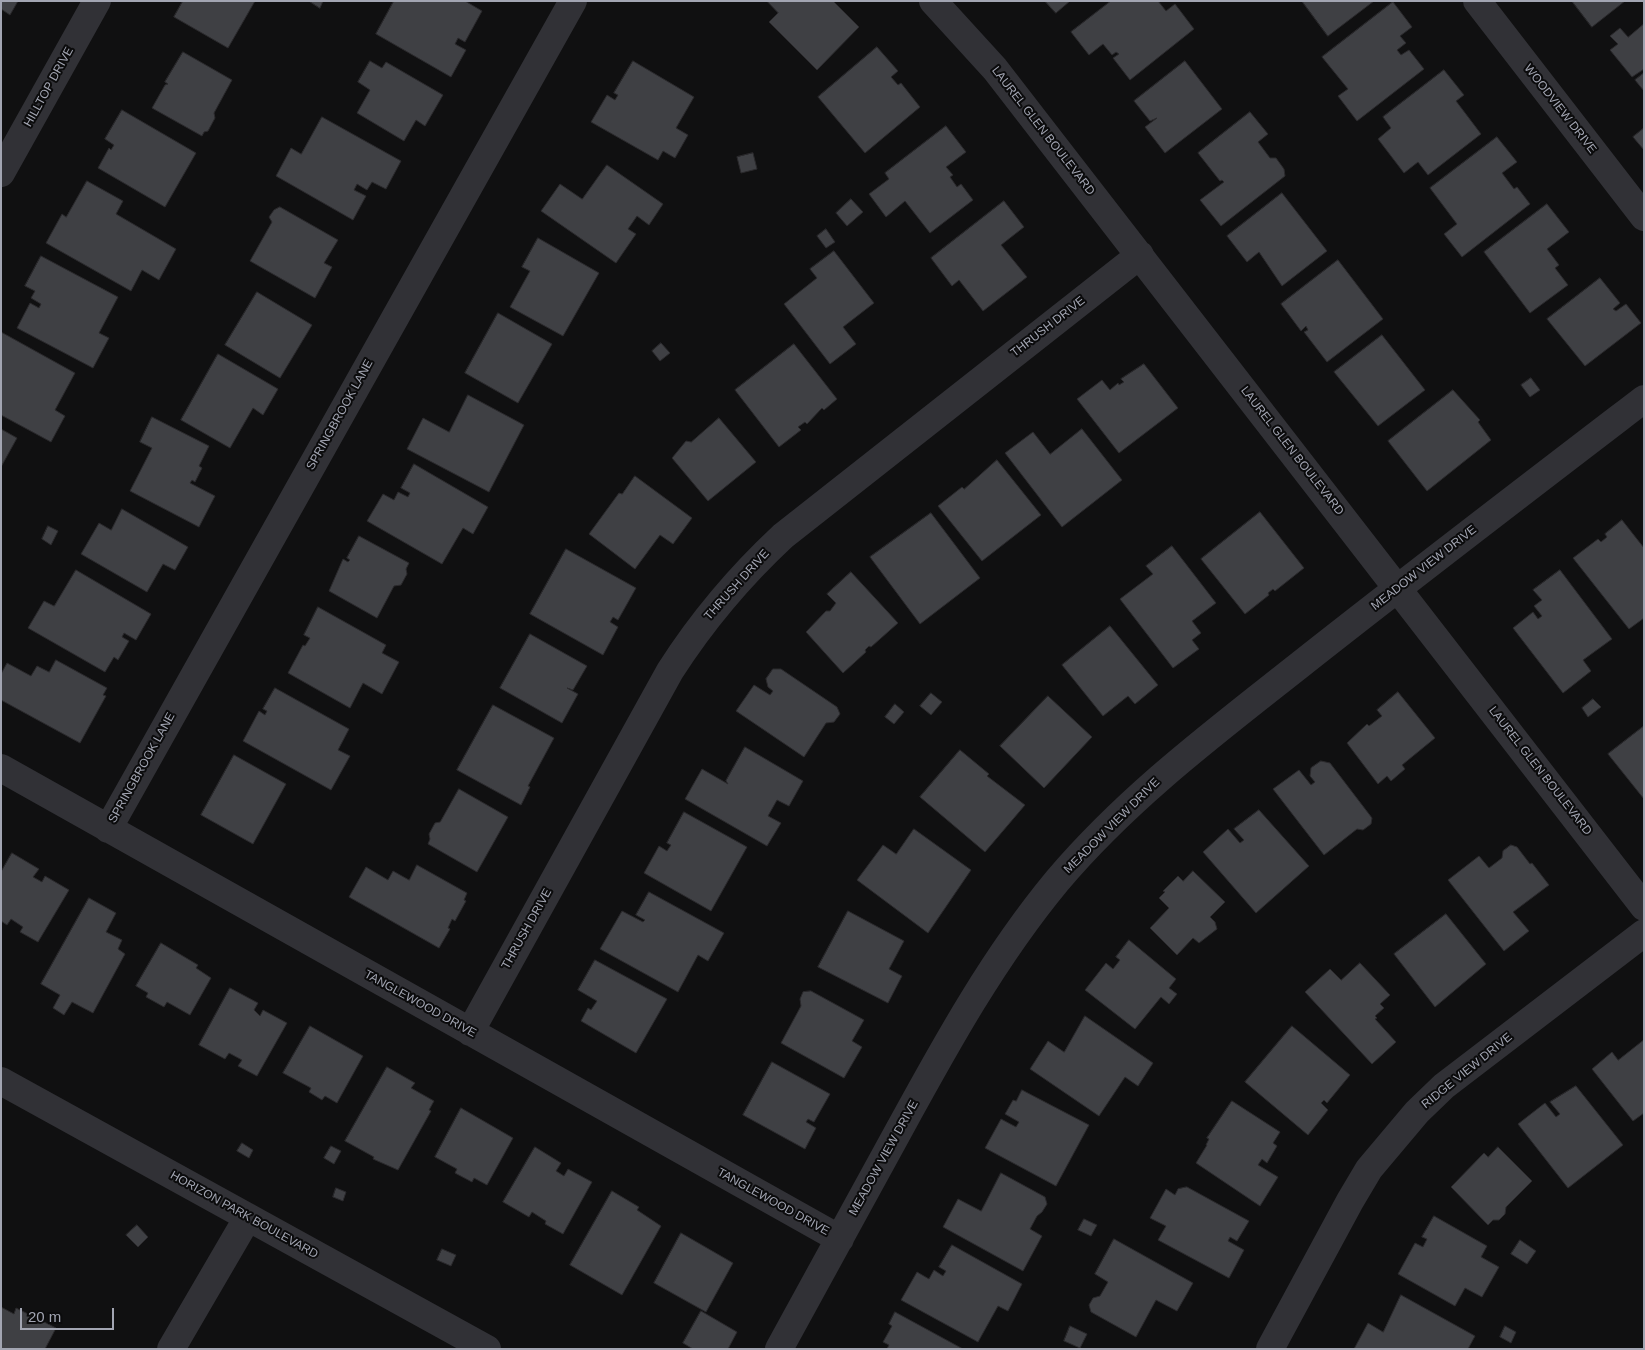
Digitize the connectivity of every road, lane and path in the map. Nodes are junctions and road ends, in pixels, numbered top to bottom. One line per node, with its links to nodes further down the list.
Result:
1 (98, 1): 5 (street, HILLTOP DRIVE)
2 (573, 1): 11 (street, SPRINGBROOK LANE)
3 (933, 1): 7 (street, LAUREL GLEN BOULEVARD)
4 (1477, 1): 6 (street, WOODVIEW DRIVE)
5 (1, 173)
6 (1644, 217)
7 (1140, 255): 9 (street, LAUREL GLEN BOULEVARD); 14 (street, THRUSH DRIVE)
8 (1644, 399): 9 (street, MEADOW VIEW DRIVE)
9 (1398, 587): 12 (street, LAUREL GLEN BOULEVARD); 17 (street, MEADOW VIEW DRIVE)
10 (1, 768): 11 (street, TANGLEWOOD DRIVE)
11 (108, 829): 14 (street, TANGLEWOOD DRIVE)
12 (1644, 907)
13 (1644, 933): 21 (street, RIDGE VIEW DRIVE)
14 (470, 1032): 17 (street, TANGLEWOOD DRIVE)
15 (1, 1081): 16 (street, HORIZON PARK BOULEVARD)
16 (248, 1217): 18 (street); 19 (street, HORIZON PARK BOULEVARD)
17 (840, 1239): 20 (street, MEADOW VIEW DRIVE)
18 (171, 1349)
19 (487, 1349)
20 (779, 1349)
21 (1270, 1349)

